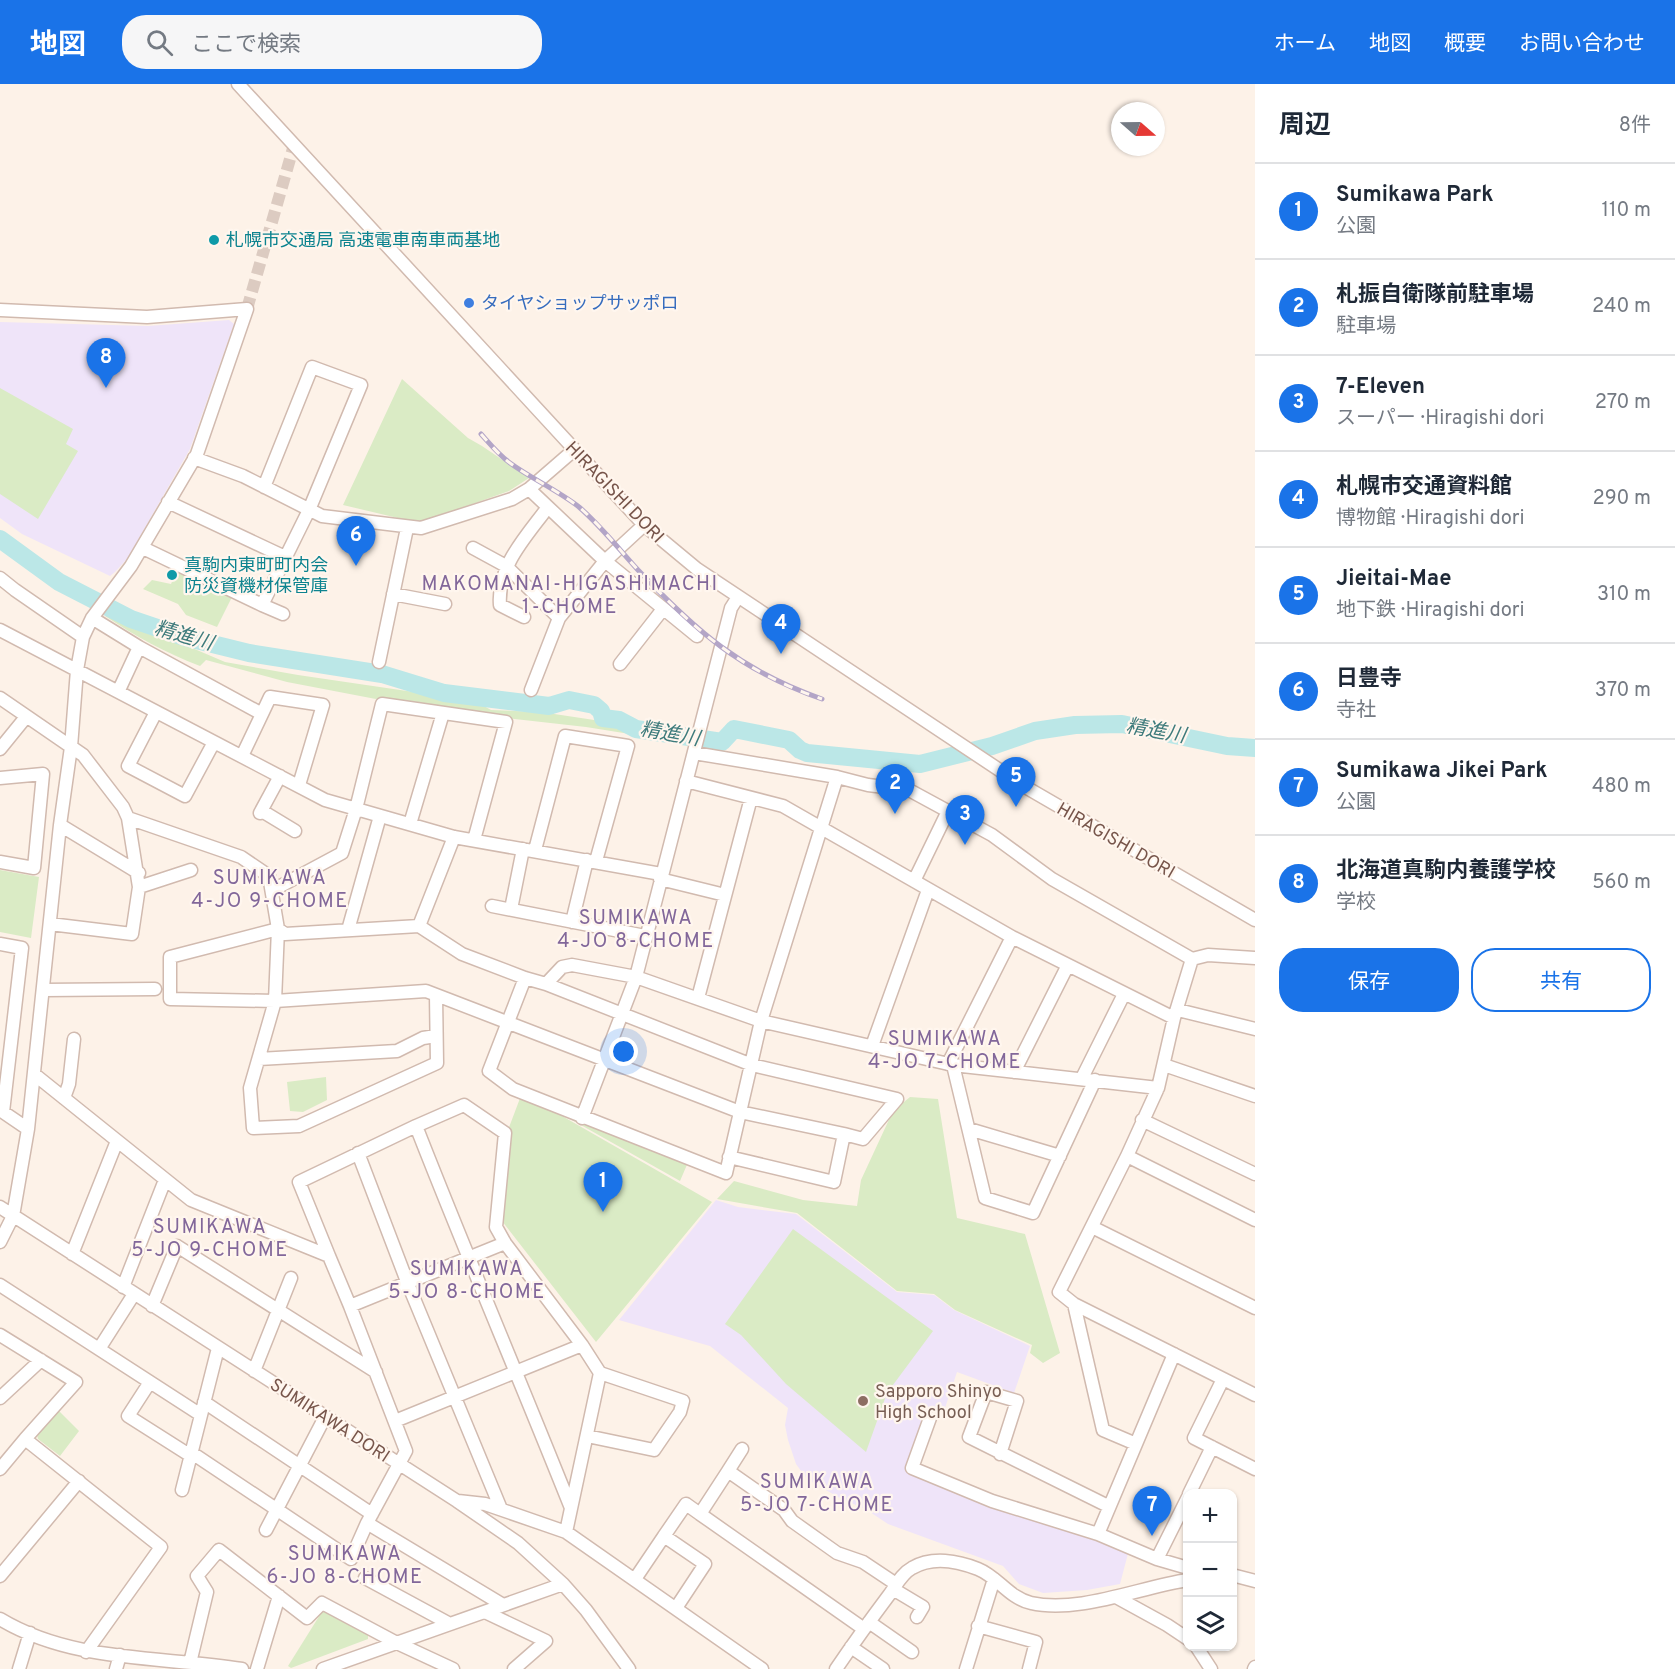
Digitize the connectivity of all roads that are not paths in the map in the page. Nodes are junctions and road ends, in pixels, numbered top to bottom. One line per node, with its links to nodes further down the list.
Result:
1 (238, 84): 3 (street, HIRAGISHI DORI)
2 (0, 310): 4 (street)
3 (574, 450): 6 (street); 10 (street, HIRAGISHI DORI)
4 (194, 458): 5 (street); 7 (street)
5 (264, 487): 9 (street); 9 (street)
6 (529, 489): 8 (street); 11 (street)
7 (168, 502): 12 (street); 14 (street)
8 (548, 507): 15 (street); 16 (street)
9 (309, 510): 11 (street); 14 (street)
10 (644, 525): 15 (street); 19 (street, HIRAGISHI DORI)
11 (407, 528): 18 (street)
12 (142, 548): 21 (street); 24 (street)
13 (473, 548): 16 (street)
14 (285, 557): 21 (street)
15 (605, 561): 22 (street); 26 (street)
16 (506, 566): 25 (street); 26 (street)
17 (0, 578): 29 (street)
18 (393, 594): 20 (street); 31 (street)
19 (738, 597): 44 (street); 75 (street, HIRAGISHI DORI)
20 (445, 604)
21 (262, 605): 23 (street)
22 (663, 609): 28 (street); 32 (street)
23 (283, 614)
24 (95, 615): 29 (street); 30 (street)
25 (524, 618)
26 (559, 618): 35 (street)
27 (0, 630): 33 (street)
28 (697, 636)
29 (83, 637): 33 (street)
30 (139, 647): 34 (street); 39 (street)
31 (379, 662)
32 (620, 664)
33 (77, 670): 34 (street); 42 (street)
34 (119, 690): 37 (street)
35 (531, 690)
36 (0, 698): 40 (street)
37 (156, 712): 41 (street); 41 (street)
38 (443, 713): 52 (street); 56 (street); 61 (street)
39 (262, 714): 45 (street); 50 (street)
40 (26, 717): 42 (street); 43 (street)
41 (214, 742): 45 (street)
42 (71, 747): 55 (street); 57 (street)
43 (0, 749)
44 (695, 750): 47 (street); 49 (street)
45 (242, 756): 46 (street)
46 (280, 776): 50 (street); 59 (street)
47 (837, 777): 53 (street); 58 (street)
48 (0, 778): 64 (street)
49 (686, 781): 51 (street); 67 (street)
50 (299, 785): 52 (street)
51 (751, 798): 58 (street); 72 (street)
52 (356, 809): 54 (street); 70 (street)
53 (948, 812): 68 (street); 85 (street)
54 (380, 816): 56 (street); 80 (street)
55 (128, 818): 66 (street); 70 (street)
56 (410, 824): 60 (street)
57 (60, 825): 66 (street); 77 (street)
58 (821, 828): 68 (street); 98 (street)
59 (296, 831)
60 (454, 837): 61 (street); 78 (street)
61 (474, 840): 62 (street)
62 (529, 850): 63 (street); 63 (street); 74 (street)
63 (592, 861): 67 (street); 76 (street)
64 (0, 862)
65 (191, 870): 69 (street)
66 (139, 873): 69 (street)
67 (661, 876): 72 (street); 81 (street)
68 (914, 881): 71 (street)
69 (139, 887): 77 (street)
70 (273, 890): 79 (street)
71 (928, 890): 82 (street); 103 (street)
72 (724, 895): 94 (street)
73 (492, 906): 74 (street)
74 (511, 909): 76 (street)
75 (1255, 920)
76 (572, 922): 81 (street)
77 (50, 924): 91 (street)
78 (419, 926): 80 (street); 88 (street)
79 (278, 929): 80 (street); 95 (street); 95 (street)
80 (348, 930)
81 (645, 936): 87 (street)
82 (1012, 937): 86 (street); 107 (street)
83 (0, 944): 115 (street)
84 (1255, 958): 85 (street)
85 (1192, 959): 96 (street)
86 (1068, 965): 92 (street); 109 (street)
87 (636, 977): 89 (street); 94 (street); 97 (street)
88 (525, 978): 89 (street); 99 (street)
89 (546, 984): 97 (street)
90 (155, 989): 91 (street)
91 (44, 990): 110 (street)
92 (1124, 994): 96 (street); 111 (street)
93 (436, 995): 95 (street); 99 (street); 101 (street)
94 (698, 998): 98 (street)
95 (274, 1000): 104 (street)
96 (1176, 1014): 100 (street); 108 (street)
97 (622, 1015): 105 (street); 106 (street)
98 (761, 1021): 103 (street); 106 (street)
99 (508, 1023): 105 (street); 117 (street)
100 (1255, 1029)
101 (436, 1036): 104 (street); 104 (street)
102 (74, 1039): 114 (street)
103 (873, 1046): 107 (street)
104 (259, 1059)
105 (605, 1061): 116 (street); 117 (street)
106 (752, 1065): 116 (street); 122 (street)
107 (950, 1065): 109 (street); 121 (street)
108 (1164, 1065): 112 (street); 113 (street)
109 (1014, 1072): 111 (street)
110 (34, 1074): 114 (street); 120 (street)
111 (1089, 1079): 112 (street); 125 (street)
112 (1158, 1088): 118 (street)
113 (1255, 1096)
114 (64, 1098): 123 (street)
115 (1, 1111): 120 (street)
116 (740, 1112): 122 (street); 127 (street)
117 (582, 1118): 127 (street)
118 (1142, 1120): 126 (street); 128 (street)
119 (416, 1126): 124 (street); 135 (street); 138 (street)
120 (28, 1129): 131 (street)
121 (969, 1129): 125 (street); 125 (street)
122 (844, 1134): 127 (street)
123 (117, 1141): 129 (street); 136 (street)
124 (358, 1153): 137 (street); 140 (street)
125 (1060, 1156)
126 (1127, 1156): 132 (street); 133 (street)
127 (729, 1157)
128 (1255, 1174)
129 (165, 1180): 137 (street); 142 (street)
130 (0, 1207): 131 (street, SUMIKAWA DORI)
131 (14, 1216): 134 (street); 136 (street, SUMIKAWA DORI)
132 (1255, 1220)
133 (1092, 1227): 144 (street); 147 (street)
134 (0, 1242)
135 (505, 1243): 138 (street); 150 (street)
136 (72, 1254): 142 (street, SUMIKAWA DORI)
137 (329, 1256): 146 (street)
138 (468, 1257): 140 (street); 156 (street)
139 (291, 1278): 148 (street)
140 (408, 1284): 146 (street); 162 (street)
141 (0, 1285): 152 (street)
142 (123, 1287): 143 (street, SUMIKAWA DORI)
143 (134, 1294): 145 (street, SUMIKAWA DORI); 152 (street)
144 (1074, 1304): 153 (street); 171 (street)
145 (152, 1306): 148 (street); 151 (street, SUMIKAWA DORI)
146 (350, 1306): 157 (street)
147 (1255, 1308)
148 (279, 1311): 155 (street); 157 (street)
149 (0, 1335): 154 (street)
150 (582, 1345): 156 (street); 158 (street)
151 (218, 1348): 155 (street, SUMIKAWA DORI); 164 (street)
152 (99, 1349): 160 (street)
153 (1174, 1354): 159 (street); 171 (street)
154 (41, 1360): 163 (street); 170 (street)
155 (254, 1371): 166 (street, SUMIKAWA DORI)
156 (517, 1371): 162 (street); 187 (street)
157 (376, 1372): 168 (street)
158 (600, 1373): 169 (street); 169 (street)
159 (1223, 1379): 161 (street); 172 (street)
160 (150, 1382): 165 (street); 175 (street)
161 (1255, 1395)
162 (455, 1396): 168 (street); 188 (street)
163 (0, 1398)
164 (204, 1402): 165 (street); 177 (street)
165 (201, 1415): 175 (street)
166 (326, 1417): 176 (street, SUMIKAWA DORI); 177 (street)
167 (930, 1418): 194 (street)
168 (395, 1421): 176 (street)
169 (587, 1436): 187 (street)
170 (25, 1439): 179 (street); 181 (street)
171 (1136, 1444): 186 (street)
172 (1212, 1447): 178 (street); 182 (street)
173 (742, 1449): 180 (street)
174 (1000, 1454): 174 (street); 186 (street)
175 (191, 1455): 183 (street); 189 (street)
176 (399, 1464): 184 (street, SUMIKAWA DORI); 191 (street)
177 (301, 1466): 189 (street); 191 (street)
178 (1255, 1468)
179 (0, 1469)
180 (728, 1471): 190 (street); 205 (street)
181 (79, 1481): 198 (street); 224 (street)
182 (1191, 1489)
183 (182, 1490)
184 (457, 1501): 188 (street); 206 (street, SUMIKAWA DORI)
185 (1183, 1505): 196 (street)
186 (1108, 1506): 194 (street)
187 (571, 1508): 193 (street)
188 (501, 1509): 193 (street)
189 (276, 1511): 191 (street); 192 (street)
190 (700, 1515): 195 (street); 215 (street)
191 (370, 1519): 209 (street)
192 (266, 1530)
193 (566, 1532): 201 (street)
194 (1098, 1534): 196 (street)
195 (664, 1536): 201 (street); 210 (street)
196 (1157, 1559): 197 (street)
197 (1183, 1567)
198 (0, 1576)
199 (1237, 1576): 204 (street)
200 (365, 1578): 214 (street)
201 (635, 1579): 210 (street)
202 (994, 1579): 205 (street); 208 (street); 217 (street)
203 (1183, 1581): 208 (street)
204 (1255, 1581)
205 (894, 1587): 212 (street); 215 (street)
206 (567, 1588): 209 (street); 238 (street, SUMIKAWA DORI)
207 (279, 1596): 221 (street); 227 (street); 233 (street)
208 (1116, 1597): 216 (street)
209 (503, 1605): 211 (street)
210 (676, 1608): 239 (street)
211 (485, 1612): 214 (street); 237 (street)
212 (917, 1617)
213 (0, 1619): 219 (street)
214 (450, 1624): 221 (street)
215 (866, 1625): 222 (street); 225 (street)
216 (1167, 1625): 218 (street); 220 (street)
217 (978, 1626): 229 (street); 242 (street)
218 (1183, 1630)
219 (30, 1633): 224 (street); 230 (street)
220 (1183, 1636)
221 (397, 1643): 228 (street); 236 (street)
222 (851, 1647): 240 (street); 241 (street)
223 (1199, 1651): 243 (street)
224 (86, 1652): 226 (street)
225 (912, 1652)
226 (120, 1655): 227 (street); 231 (street)
227 (190, 1663): 232 (street)
228 (338, 1663): 234 (street); 235 (street)
229 (1031, 1668)
230 (19, 1669)
231 (116, 1669)
232 (242, 1669)
233 (257, 1669)
234 (323, 1669)
235 (350, 1669)
236 (453, 1669)
237 (514, 1669)
238 (628, 1669)
239 (762, 1669)
240 (836, 1669)
241 (883, 1669)
242 (966, 1669)
243 (1211, 1669)

